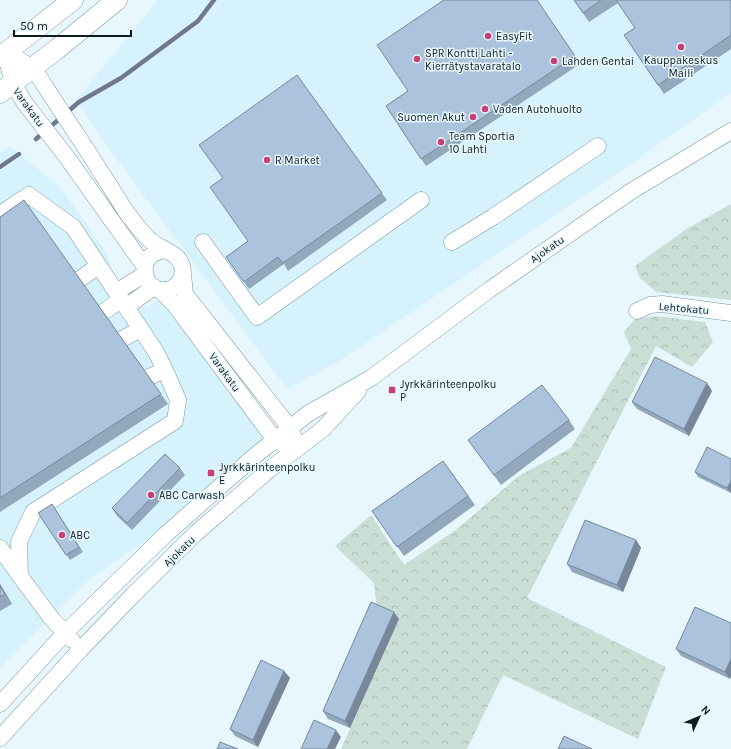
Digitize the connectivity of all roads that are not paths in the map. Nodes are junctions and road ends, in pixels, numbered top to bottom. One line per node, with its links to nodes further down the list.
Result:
1 (72, 0): 3 (main road)
2 (117, 0): 4 (main road)
3 (3, 54): 4 (street); 5 (street, Varakatu)
4 (32, 68): 5 (main road); 12 (street)
5 (6, 88): 16 (street, Varakatu)
6 (731, 131): 25 (street, Ajokatu)
7 (598, 146): 11 (street)
8 (421, 200): 10 (street)
9 (0, 214): 13 (street)
10 (203, 242)
11 (452, 242)
12 (164, 250): 14 (street); 16 (street)
13 (98, 266): 15 (street); 17 (street)
14 (183, 274): 16 (street); 26 (street, Varakatu)
15 (80, 279)
16 (151, 279): 17 (street); 27 (street, Varakatu)
17 (121, 300): 19 (street); 21 (street)
18 (637, 311): 20 (street, Lehtokatu)
19 (103, 312)
20 (731, 313)
21 (141, 329): 22 (street); 23 (street)
22 (122, 339)
23 (165, 370): 24 (street); 30 (street)
24 (149, 377)
25 (370, 378): 26 (street, Ajokatu); 28 (street, Ajokatu)
26 (290, 428): 27 (street, Ajokatu); 28 (street, Varakatu)
27 (275, 440): 28 (street, Varakatu); 31 (street, Ajokatu)
28 (296, 448): 32 (street, Ajokatu)
29 (0, 548): 30 (street)
30 (20, 576): 31 (street)
31 (65, 633): 32 (street); 33 (street, Ajokatu)
32 (81, 649): 34 (street, Ajokatu)
33 (0, 704)
34 (0, 738)

